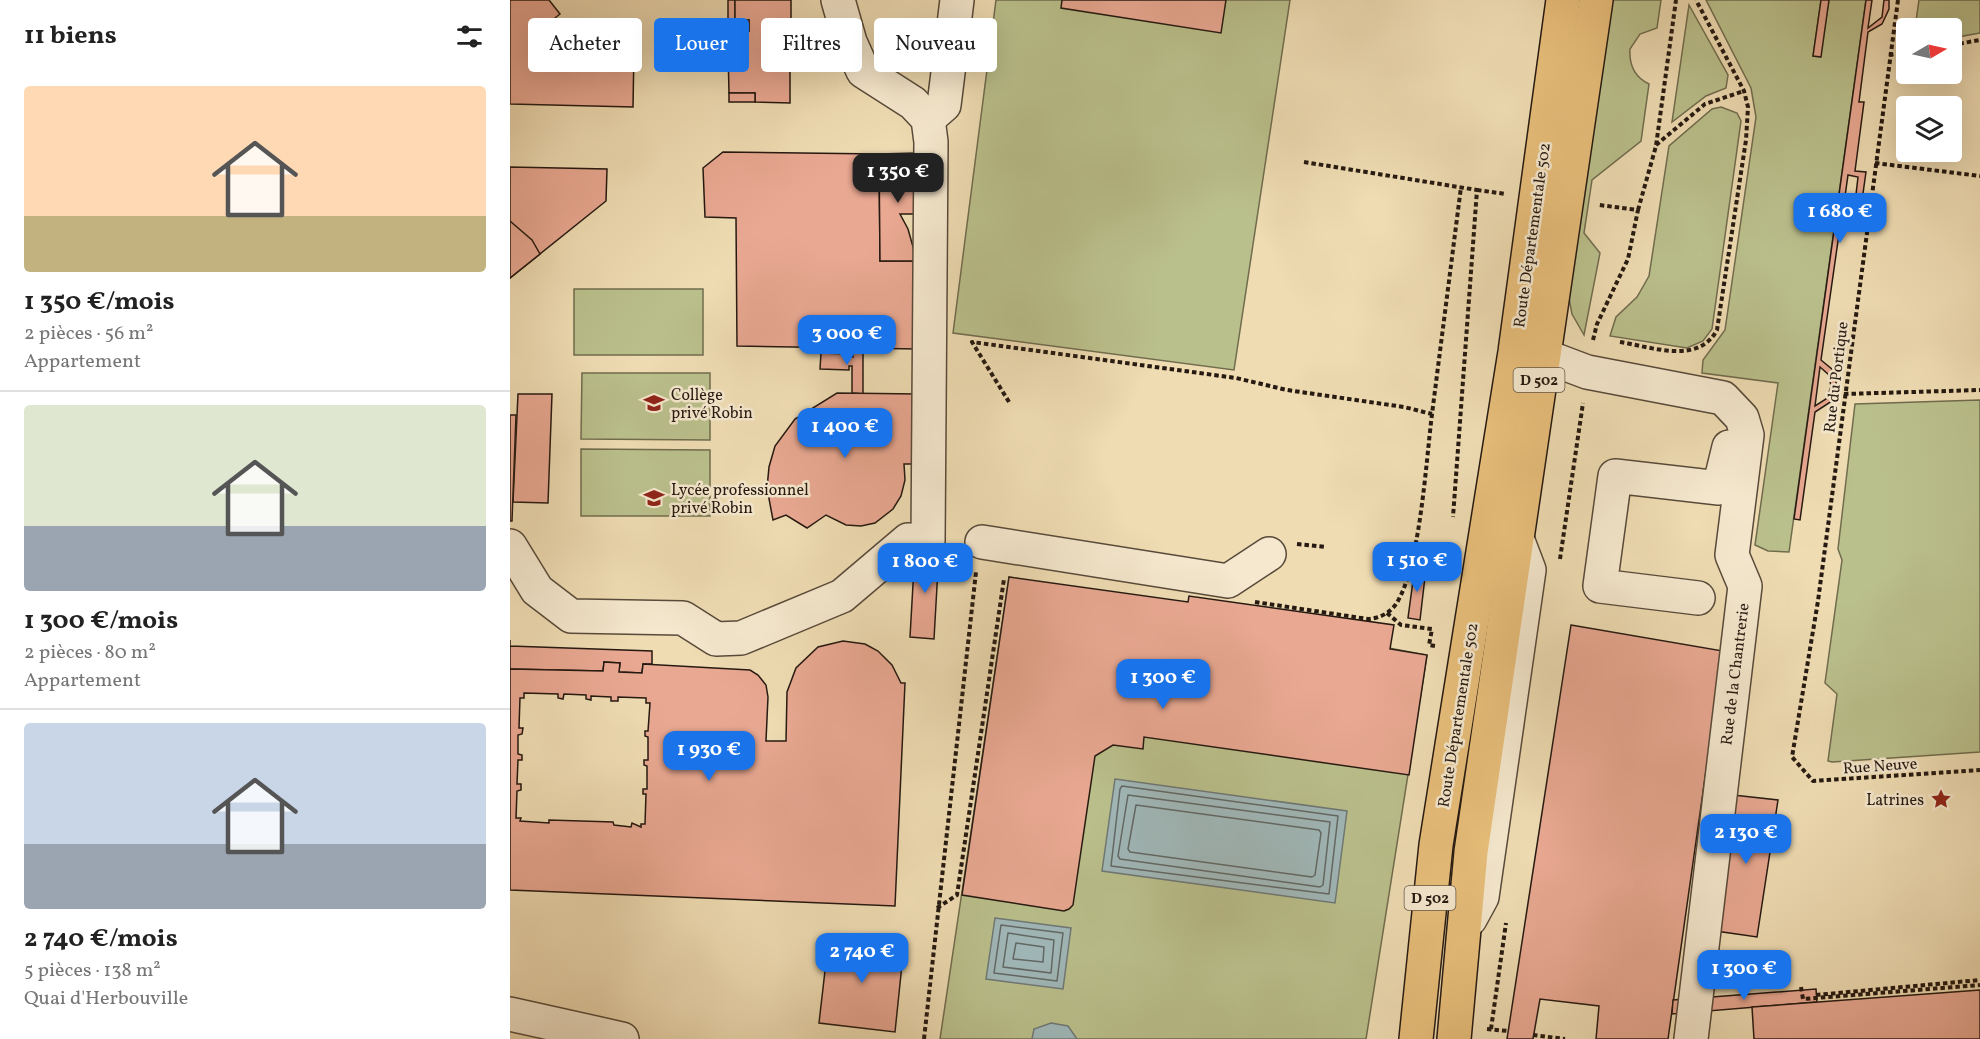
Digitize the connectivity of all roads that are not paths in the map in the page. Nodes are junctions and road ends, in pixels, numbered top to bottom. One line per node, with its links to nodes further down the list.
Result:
1 (838, 0): 6 (street)
2 (957, 0): 6 (street)
3 (1563, 0): 18 (main road, Route Départementale 502 / D 502)
4 (1579, 0): 7 (street)
5 (1596, 0): 7 (main road, Route Départementale 502 / D 502)
6 (928, 118): 11 (street)
7 (1572, 160): 8 (main road, Route Départementale 502 / D 502)
8 (1542, 355): 9 (street); 16 (main road, Route Départementale 502 / D 502)
9 (1742, 418): 13 (street); 15 (street, Rue de la Chantrerie)
10 (982, 543): 12 (street)
11 (510, 546)
12 (1269, 554)
13 (1698, 598)
14 (510, 1014): 17 (street)
15 (1693, 1017)
16 (1455, 1032)
17 (622, 1039)
18 (1416, 1039)

